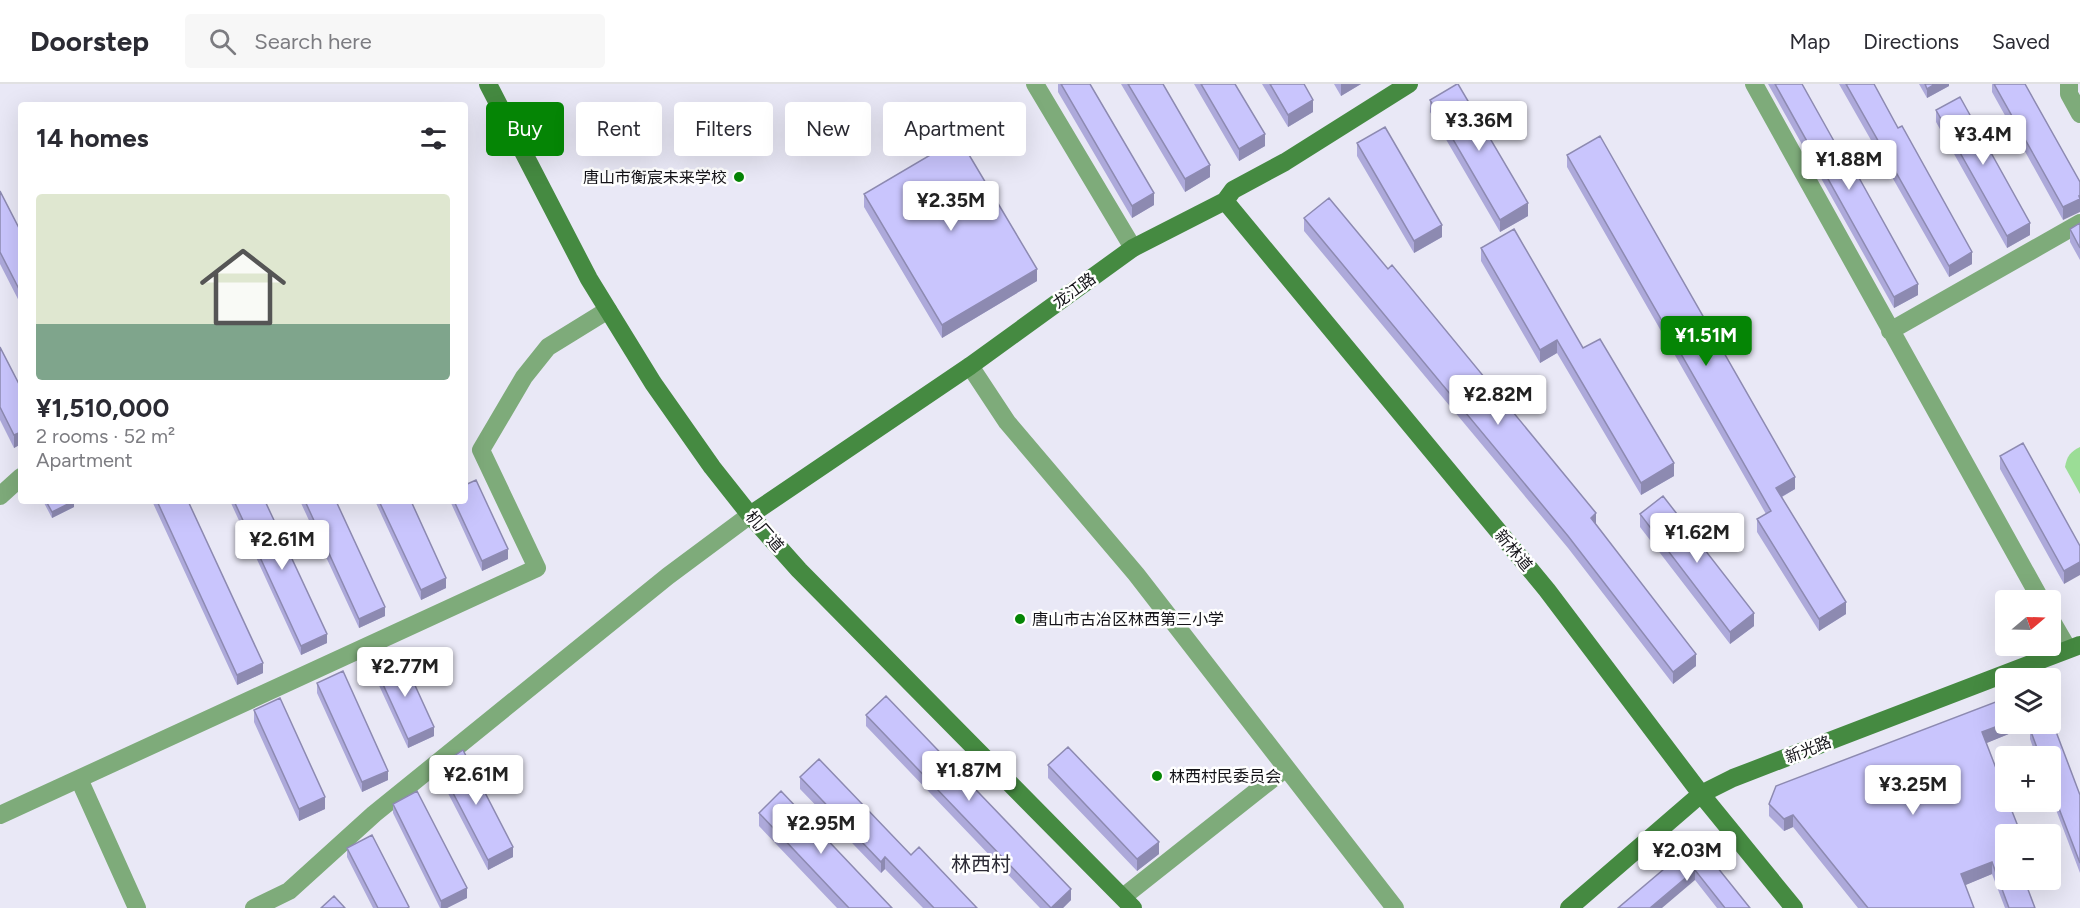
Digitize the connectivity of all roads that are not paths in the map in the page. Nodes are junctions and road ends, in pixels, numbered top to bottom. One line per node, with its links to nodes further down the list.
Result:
1 (488, 84): 10 (street, 机厂道)
2 (1035, 84): 9 (street)
3 (1409, 84): 7 (street, 龙江路)
4 (1754, 84): 11 (street)
5 (2068, 84): 6 (street)
6 (2080, 114)
7 (1225, 201): 9 (street, 龙江路); 21 (street, 新林道)
8 (2080, 223): 11 (street)
9 (1133, 248): 12 (street, 龙江路)
10 (608, 310): 15 (street, 机厂道); 20 (street)
11 (1890, 331): 16 (street)
12 (970, 366): 15 (street, 龙江路); 19 (street)
13 (18, 480): 14 (street)
14 (0, 496)
15 (750, 515): 23 (street, 机厂道); 25 (street)
16 (2034, 590)
17 (2061, 631): 18 (street)
18 (2074, 647): 21 (street, 新光路)
19 (1286, 768): 23 (street); 26 (street)
20 (79, 779): 22 (street); 24 (street)
21 (1701, 794): 27 (street, 新光路); 28 (street, 新林道)
22 (0, 815)
23 (1128, 903)
24 (137, 908)
25 (254, 908)
26 (1395, 908)
27 (1569, 908)
28 (1794, 908)

